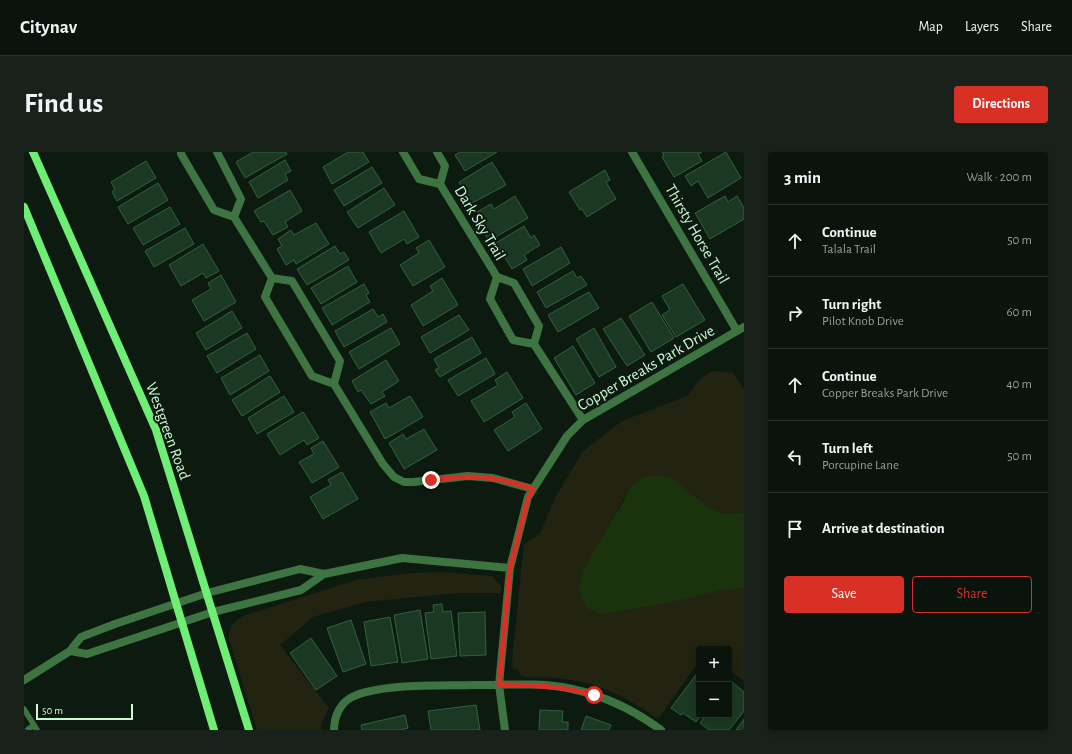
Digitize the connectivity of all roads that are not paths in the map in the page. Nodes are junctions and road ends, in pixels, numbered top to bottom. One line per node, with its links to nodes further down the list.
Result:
1 (33, 152): 19 (street, Westgreen Road)
2 (181, 152): 9 (street)
3 (217, 152): 9 (street)
4 (403, 152): 7 (street, Dark Sky Trail)
5 (437, 152): 7 (street, Dark Sky Trail)
6 (632, 152): 12 (street, Thirsty Horse Trail)
7 (440, 184): 10 (street, Dark Sky Trail)
8 (24, 207): 20 (street)
9 (234, 216): 11 (street)
10 (497, 277): 13 (street, Dark Sky Trail); 13 (street, Dark Sky Trail)
11 (272, 278): 14 (street); 14 (street)
12 (741, 329): 15 (street, Copper Breaks Park Drive)
13 (534, 344): 15 (street)
14 (334, 384): 16 (street)
15 (583, 420): 16 (street, Copper Breaks Park Drive)
16 (533, 489): 17 (street, Copper Breaks Park Drive)
17 (510, 568): 18 (street); 25 (street, Copper Breaks Park Drive)
18 (324, 574): 19 (street); 21 (street)
19 (207, 593): 20 (street); 21 (street, Westgreen Road)
20 (177, 603): 22 (street); 23 (street)
21 (212, 612): 22 (street); 30 (street, Westgreen Road)
22 (182, 622): 23 (street); 29 (street)
23 (70, 651): 24 (street)
24 (24, 680)
25 (499, 685): 31 (street); 32 (street, Copper Breaks Park Drive); 33 (street)
26 (24, 709): 27 (lane)
27 (36, 728): 28 (lane)
28 (27, 730)
29 (214, 730)
30 (249, 730)
31 (334, 730)
32 (505, 730)
33 (661, 730)

